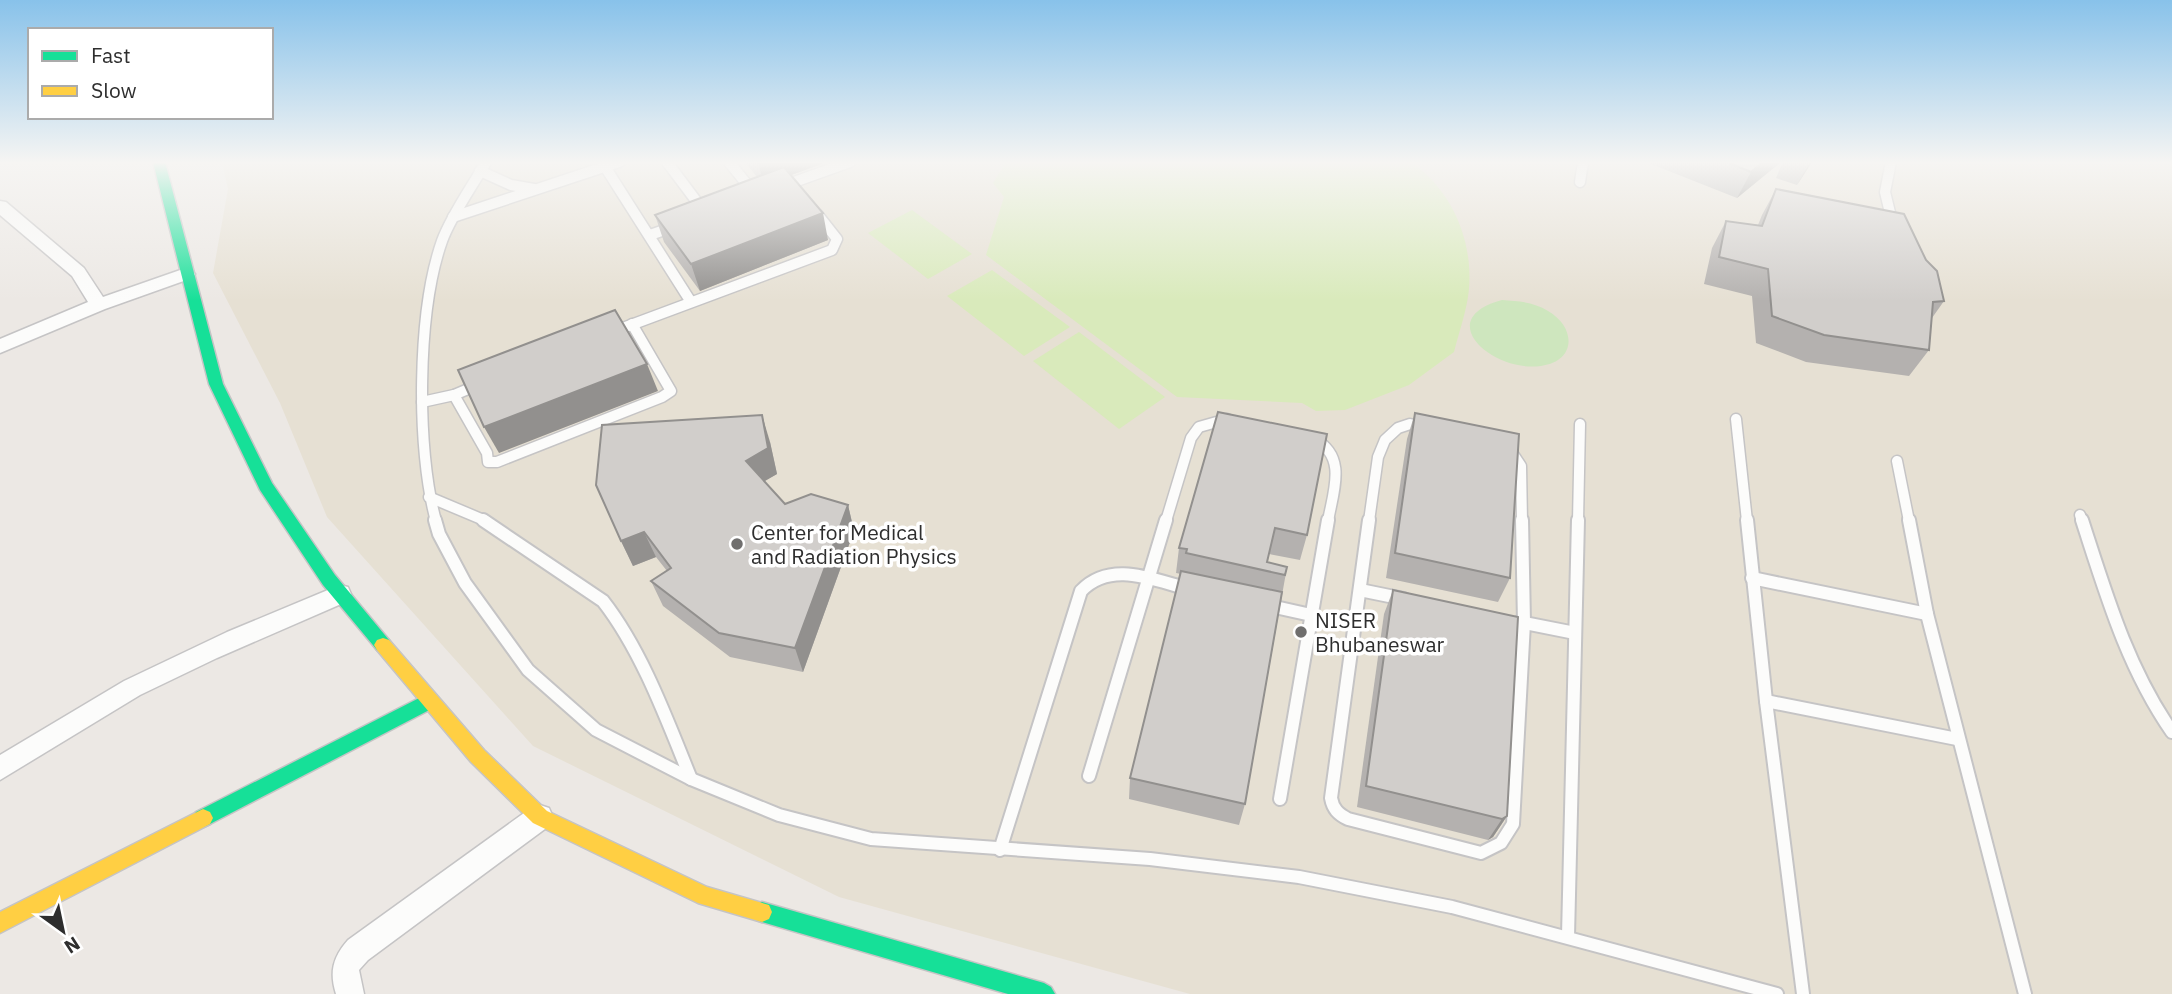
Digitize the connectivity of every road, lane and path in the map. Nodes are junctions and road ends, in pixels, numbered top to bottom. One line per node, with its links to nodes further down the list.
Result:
1 (3, 208): 18 (street)
2 (170, 208): 16 (street)
3 (458, 208): 11 (lane)
4 (480, 208): 11 (lane)
5 (633, 208): 15 (lane)
6 (701, 208): 10 (lane)
7 (812, 208): 17 (lane)
8 (1888, 208): 14 (lane)
9 (718, 210): 10 (lane)
10 (706, 215): 12 (lane)
11 (453, 217): 24 (lane)
12 (695, 219)
13 (684, 223): 15 (lane)
14 (1896, 231)
15 (650, 235): 17 (lane)
16 (186, 274): 18 (street); 36 (street)
17 (691, 302): 19 (lane)
18 (99, 305): 21 (street)
19 (632, 324): 20 (lane); 23 (lane)
20 (607, 334)
21 (0, 346)
22 (492, 379): 23 (lane)
23 (454, 395): 24 (lane)
24 (422, 402): 30 (lane)
25 (1736, 419): 32 (lane)
26 (1240, 422): 33 (lane)
27 (1580, 424): 43 (lane)
28 (1299, 435): 40 (lane)
29 (1897, 461): 39 (lane)
30 (429, 497): 50 (lane); 50 (lane)
31 (2080, 515): 46 (lane)
32 (1752, 578): 39 (lane); 45 (lane)
33 (1148, 580): 35 (lane); 49 (lane); 53 (lane)
34 (1360, 590): 37 (lane); 42 (lane); 42 (lane)
35 (1202, 592)
36 (340, 594): 44 (street); 48 (street)
37 (1415, 601)
38 (1257, 603): 40 (lane)
39 (1927, 614): 47 (lane)
40 (1311, 615): 51 (lane)
41 (1511, 620): 42 (lane)
42 (1524, 623): 43 (lane)
43 (1575, 633): 55 (lane)
44 (429, 701): 52 (street); 54 (street)
45 (1766, 701): 47 (lane); 60 (lane)
46 (2172, 732)
47 (1957, 739): 61 (lane)
48 (0, 769)
49 (1089, 776)
50 (691, 779): 53 (lane)
51 (1280, 799)
52 (540, 817): 56 (street); 57 (street)
53 (1000, 850): 55 (lane)
54 (0, 923)
55 (1568, 936): 59 (lane)
56 (981, 985): 58 (street)
57 (350, 994)
58 (1044, 994)
59 (1777, 994)
60 (1802, 994)
61 (2025, 994)

